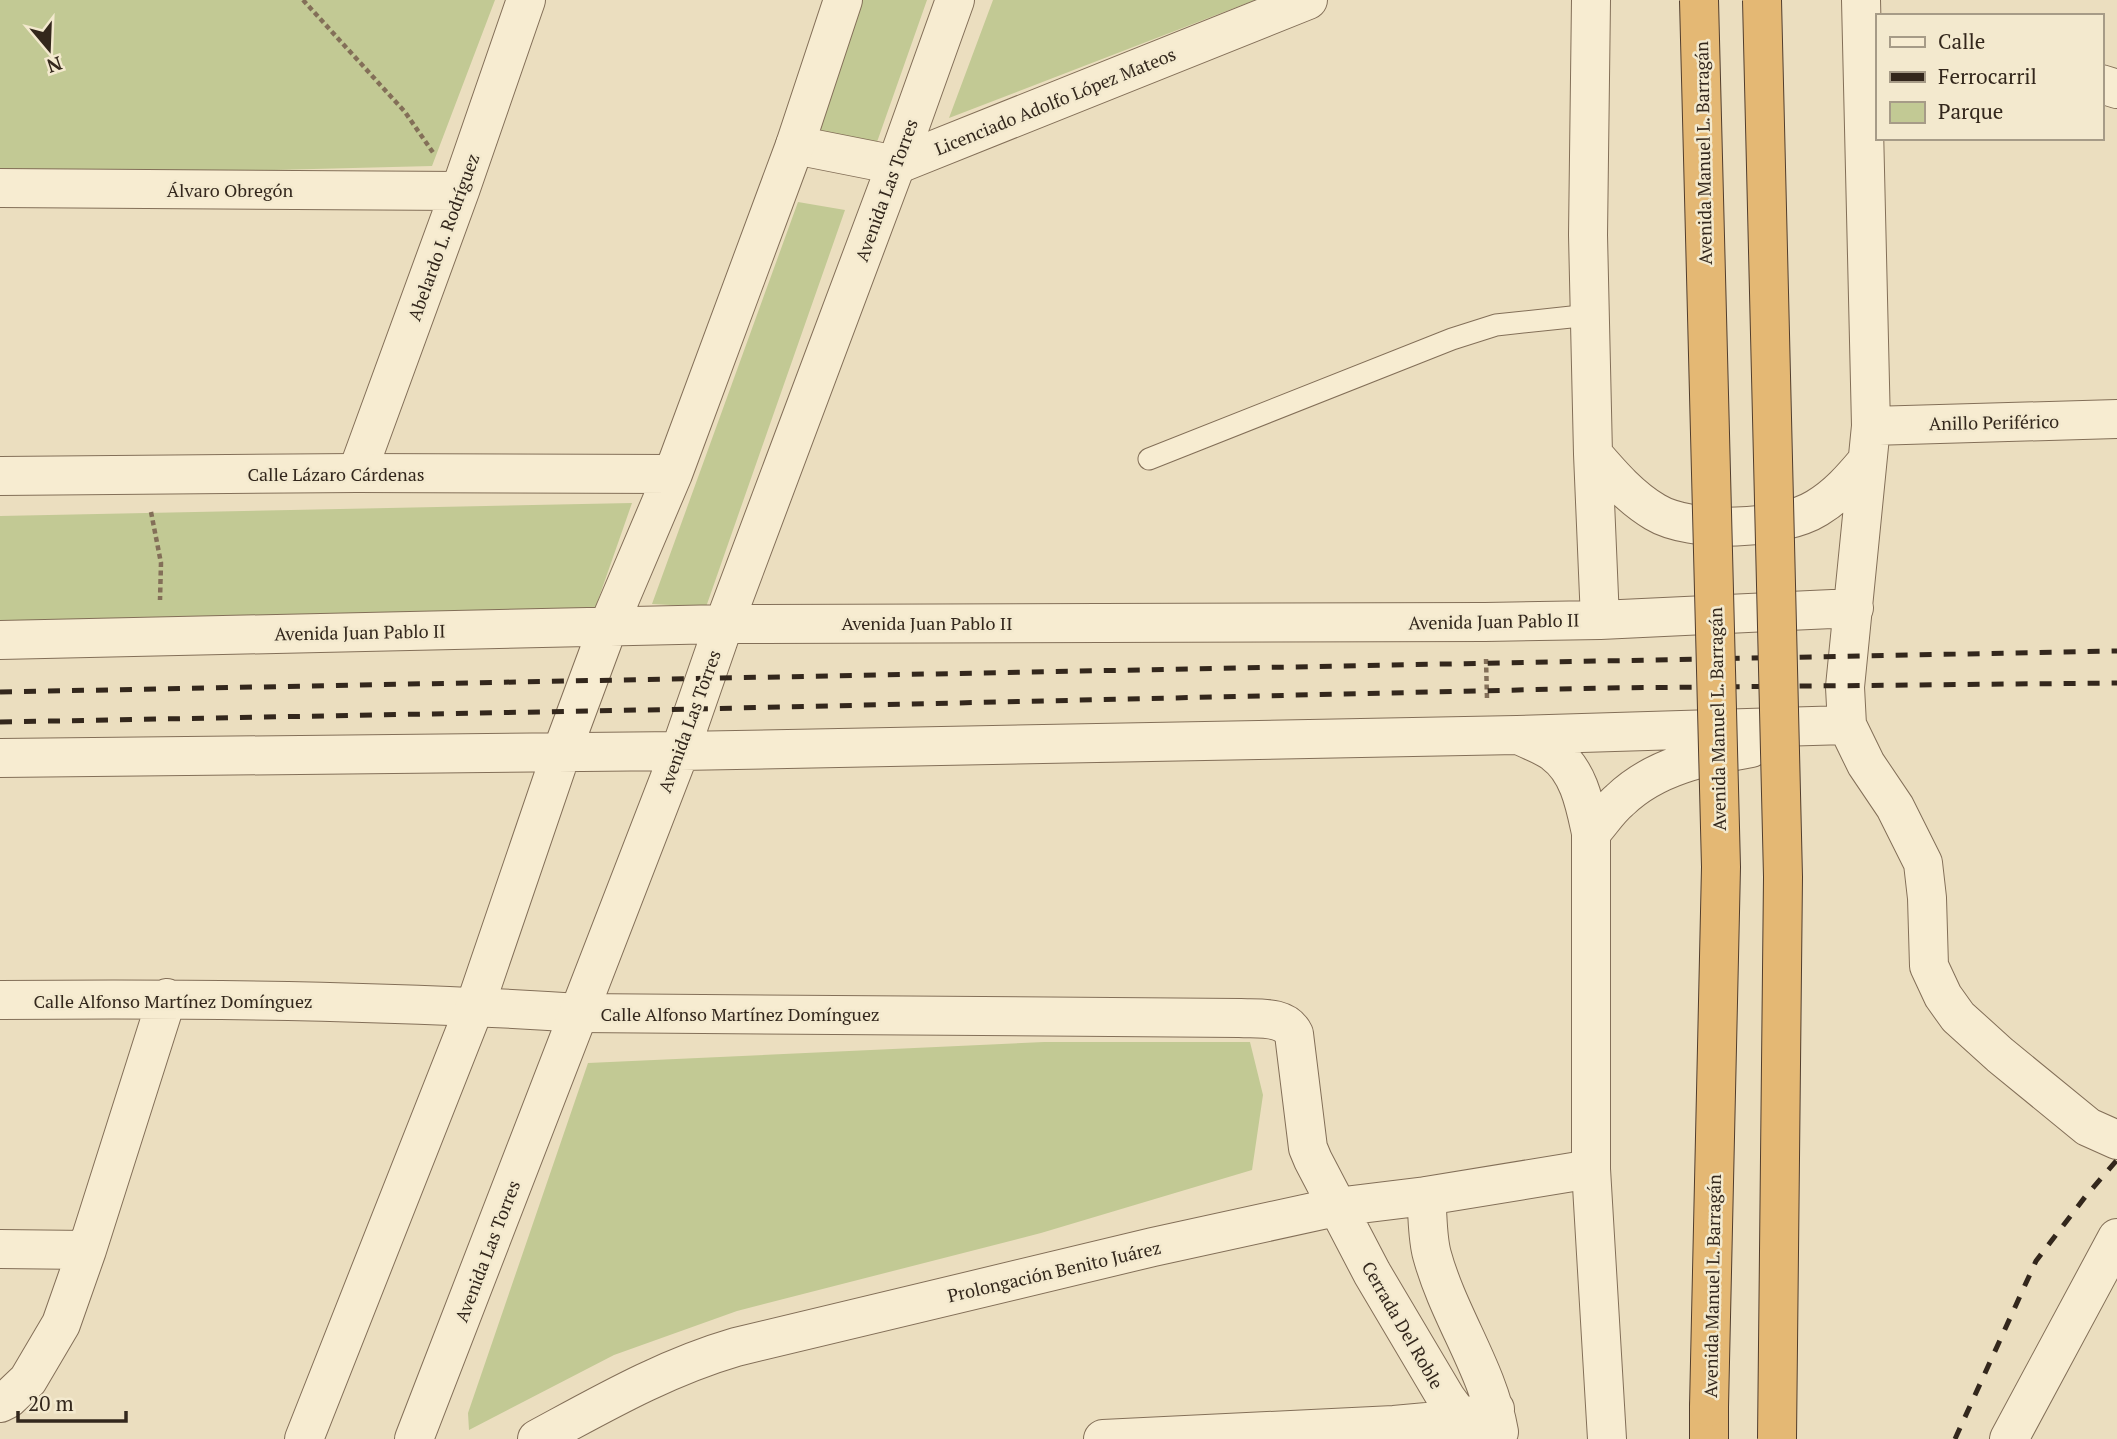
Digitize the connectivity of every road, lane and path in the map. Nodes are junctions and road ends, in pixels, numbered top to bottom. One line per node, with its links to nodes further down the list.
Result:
1 (303, 0): 13 (path)
2 (526, 0): 13 (street, Abelardo L. Rodríguez)
3 (843, 0): 10 (street)
4 (955, 0): 11 (street, Avenida Las Torres)
5 (1308, 0): 11 (street, Licenciado Adolfo López Mateos)
6 (1591, 0): 14 (street)
7 (1699, 0): 49 (highway, Avenida Manuel L. Barragán, bridge)
8 (1762, 0): 56 (highway, bridge)
9 (1867, 18): 16 (street)
10 (795, 145): 11 (street); 21 (street)
11 (896, 165): 26 (street, Avenida Las Torres)
12 (0, 188): 13 (street, Álvaro Obregón)
13 (460, 191): 19 (street, Abelardo L. Rodríguez)
14 (1590, 315): 17 (street); 18 (lane)
15 (2117, 419): 16 (street, Anillo Periférico)
16 (1869, 443): 17 (street); 23 (street)
17 (1593, 454): 24 (street)
18 (1149, 459)
19 (357, 473): 20 (street, Calle Lázaro Cárdenas); 21 (street, Calle Lázaro Cárdenas)
20 (141, 474): 22 (street, Calle Lázaro Cárdenas); 28 (path)
21 (673, 474): 27 (street)
22 (0, 476)
23 (1854, 608): 24 (street, Avenida Juan Pablo II); 30 (street)
24 (1600, 620): 25 (street, Avenida Juan Pablo II)
25 (1485, 622): 26 (street, Avenida Juan Pablo II); 31 (path)
26 (724, 624): 27 (street, Avenida Juan Pablo II); 33 (street, Avenida Las Torres)
27 (608, 627): 28 (street, Avenida Juan Pablo II); 32 (street)
28 (152, 636): 29 (street, Avenida Juan Pablo II)
29 (0, 640)
30 (1847, 725): 31 (street); 35 (street)
31 (1503, 735): 33 (street); 36 (street)
32 (562, 751): 33 (street); 34 (street); 39 (street)
33 (680, 751): 40 (street, Avenida Las Torres)
34 (0, 758)
35 (1866, 764): 36 (street); 41 (street)
36 (1591, 833): 42 (street)
37 (167, 998): 38 (street, Calle Alfonso Martínez Domínguez); 39 (street, Calle Alfonso Martínez Domínguez); 47 (street)
38 (0, 1000)
39 (475, 1006): 40 (street, Calle Alfonso Martínez Domínguez); 51 (street)
40 (579, 1013): 44 (street, Calle Alfonso Martínez Domínguez); 52 (street, Avenida Las Torres)
41 (2117, 1140)
42 (1591, 1170): 43 (street, Prolongación Benito Juárez); 55 (street)
43 (1426, 1196): 44 (street, Prolongación Benito Juárez); 50 (street)
44 (1336, 1207): 50 (street, Cerrada Del Roble); 53 (street, Prolongación Benito Juárez)
45 (2117, 1238): 57 (street)
46 (0, 1249): 47 (street)
47 (87, 1250): 48 (street)
48 (0, 1403)
49 (1709, 1423)
50 (1483, 1426): 54 (street)
51 (304, 1439)
52 (414, 1439)
53 (537, 1439)
54 (1103, 1439)
55 (1607, 1439)
56 (1777, 1439)
57 (2009, 1439)

